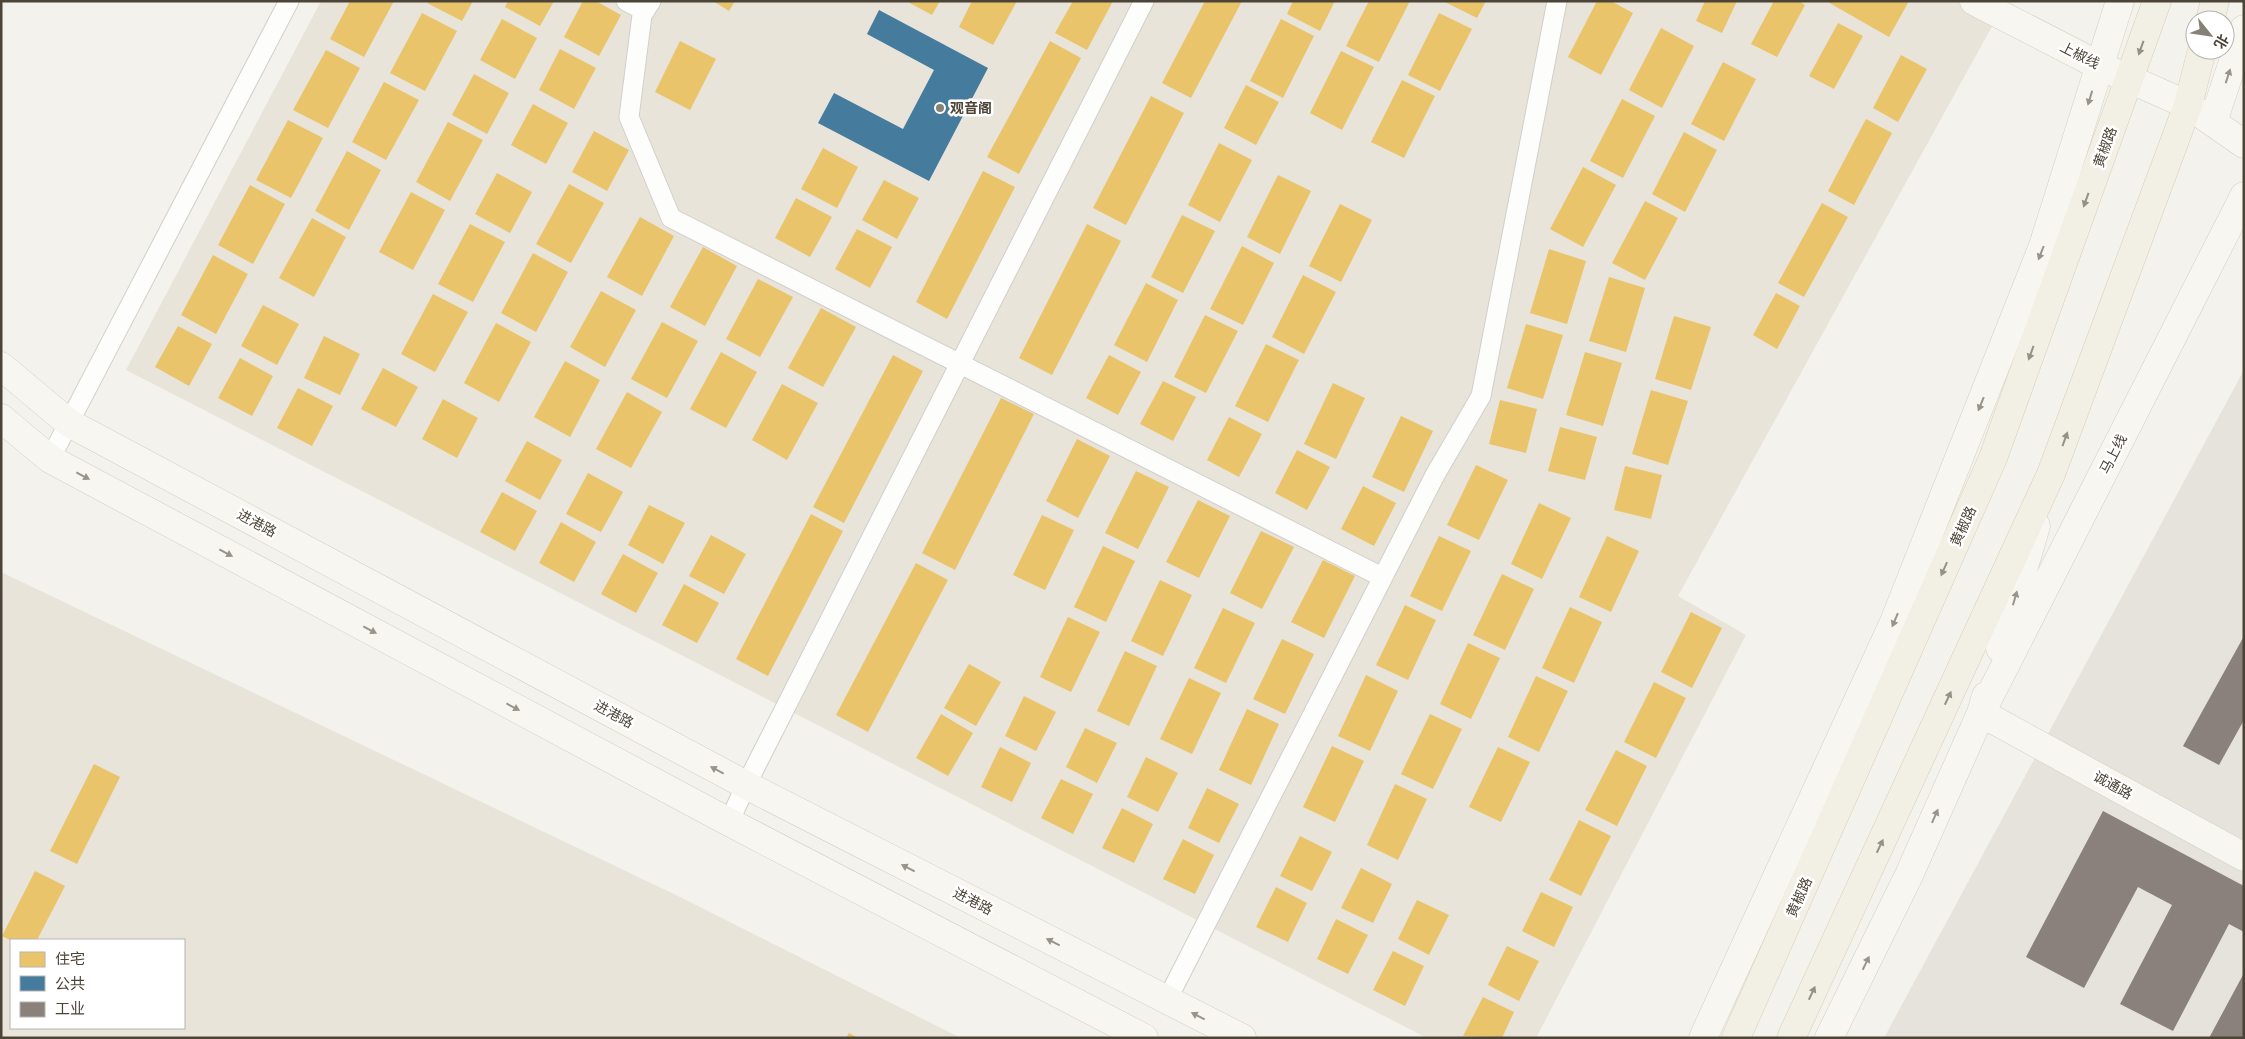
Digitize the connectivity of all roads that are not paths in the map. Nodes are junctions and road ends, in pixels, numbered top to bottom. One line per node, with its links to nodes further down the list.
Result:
1 (289, 1): 20 (street)
2 (626, 1): 8 (street)
3 (1144, 1): 17 (street)
4 (1558, 1): 23 (street)
5 (1974, 1): 11 (main road, 上椒线)
6 (2120, 1): 11 (main road)
7 (2156, 1): 12 (main road, 黄椒路, one-way to 12)
8 (648, 6): 17 (street)
9 (2244, 29): 14 (main road, one-way to 9)
10 (2199, 60): 13 (main road)
11 (2100, 66): 12 (main road, 上椒线); 31 (main road, one-way to 31)
12 (2130, 80): 13 (main road, 上椒线); 32 (main road, 黄椒路, one-way to 32)
13 (2188, 105): 14 (main road, 上椒线); 22 (main road, one-way to 13)
14 (2213, 122): 15 (main road, 上椒线)
15 (2244, 144)
16 (2244, 196): 24 (main road, 马上线)
17 (959, 365): 23 (street); 25 (street)
18 (1, 366): 20 (main road, 进港路)
19 (1, 418): 21 (main road)
20 (69, 423): 21 (street); 25 (main road, 进港路, one-way to 20)
21 (50, 459): 26 (main road, one-way to 26)
22 (2051, 474): 24 (main road, one-way to 22); 33 (main road, one-way to 22)
23 (1382, 578): 28 (street)
24 (1981, 713): 27 (main road, 诚通路); 34 (main road, one-way to 24)
25 (746, 785): 26 (street); 28 (main road, 进港路, one-way to 25)
26 (729, 822): 29 (main road)
27 (2244, 857)
28 (1167, 1000): 30 (main road, 进港路, one-way to 28)
29 (1144, 1038)
30 (1242, 1038)
31 (1703, 1038)
32 (1736, 1038)
33 (1791, 1038)
34 (1829, 1038)

